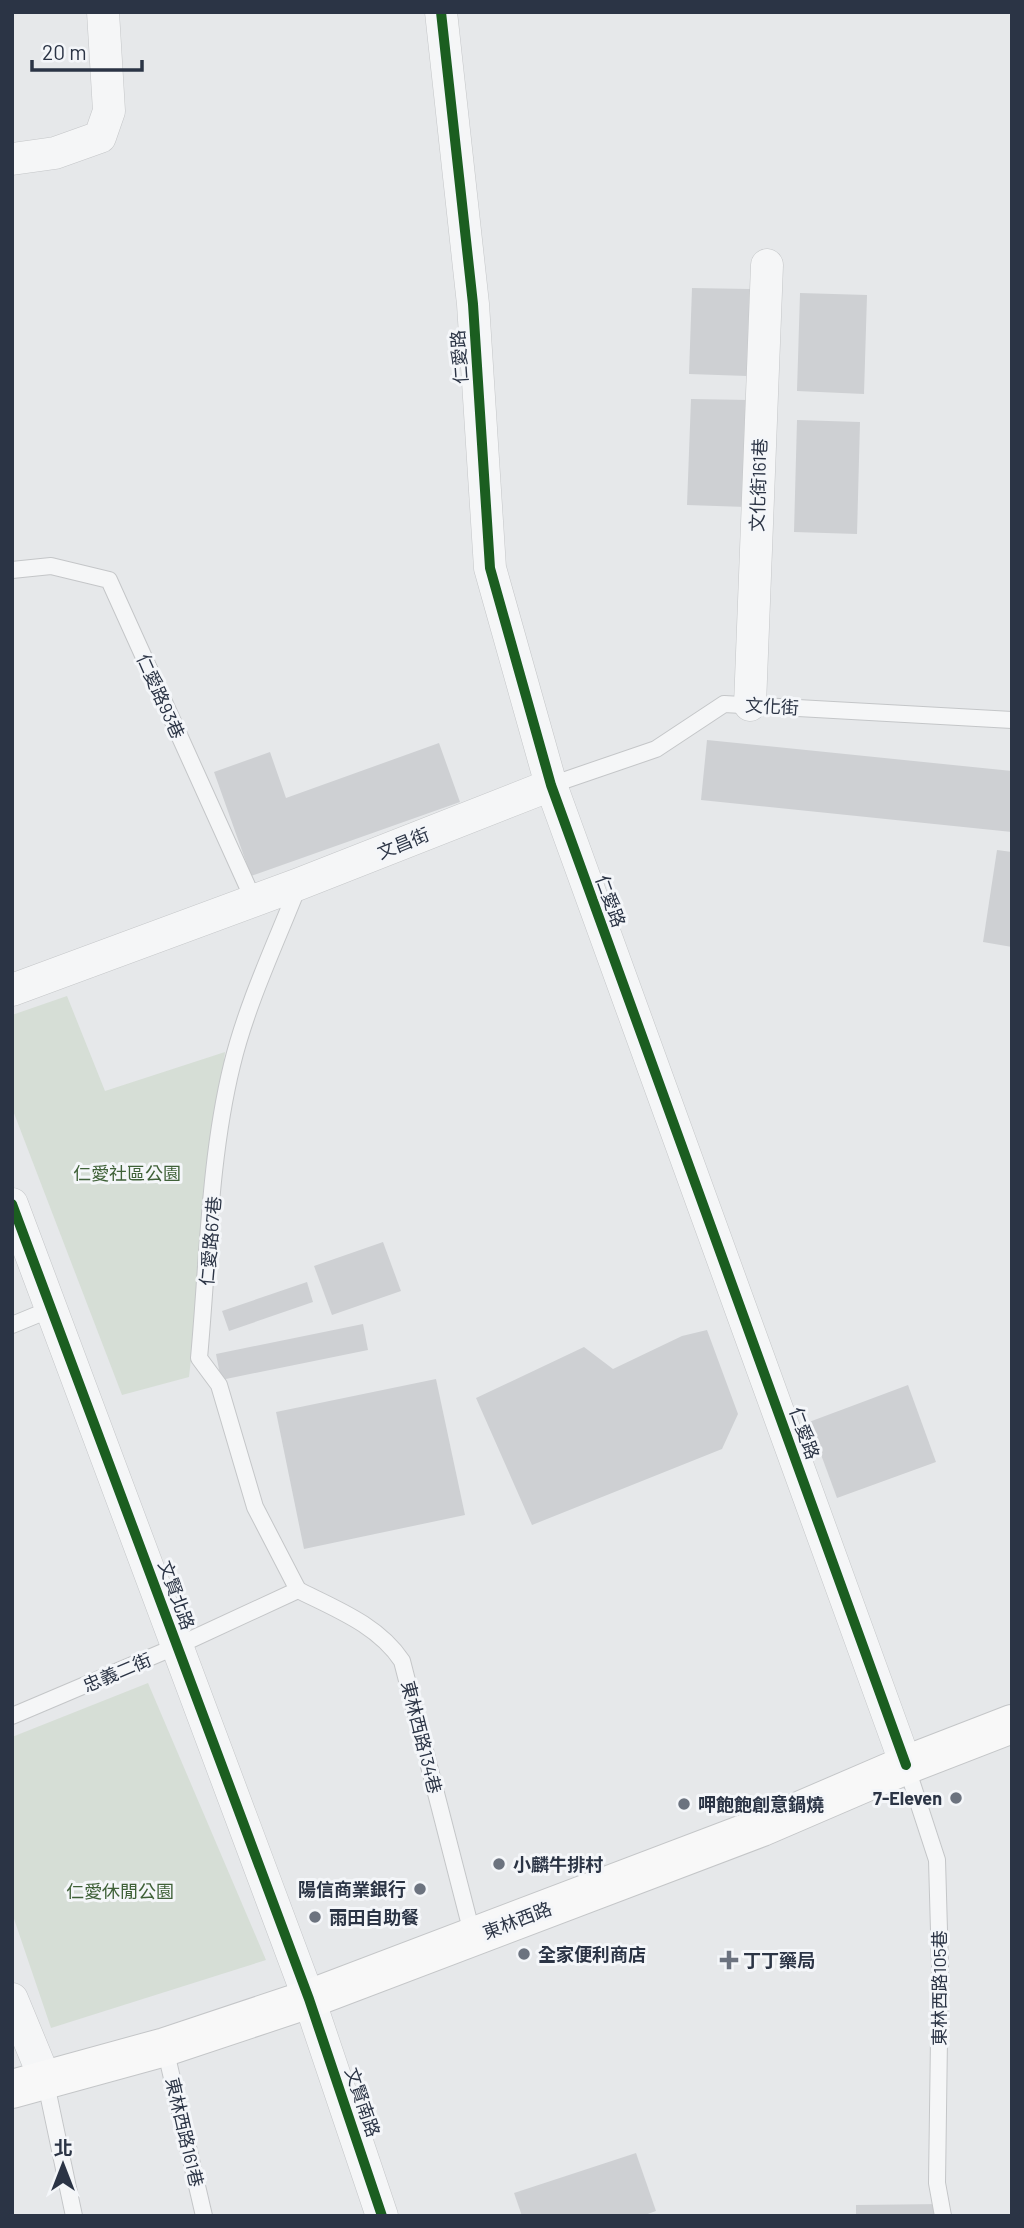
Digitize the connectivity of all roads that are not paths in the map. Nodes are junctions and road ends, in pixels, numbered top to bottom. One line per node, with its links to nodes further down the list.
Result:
1 (103, 12): 3 (street)
2 (441, 12): 8 (street, 仁愛路)
3 (12, 159)
4 (767, 265): 6 (street, 文化街161巷)
5 (12, 570): 10 (lane, 仁愛路93巷)
6 (750, 705): 7 (lane, 文化街); 8 (lane, 文化街)
7 (1012, 719)
8 (551, 785): 9 (street, 文昌街); 19 (street, 仁愛路)
9 (299, 884): 10 (street, 文昌街); 15 (lane, 仁愛路67巷)
10 (254, 901): 11 (street)
11 (12, 990)
12 (12, 1204): 13 (street, 文賢北路)
13 (51, 1309): 14 (lane); 16 (street, 文賢北路)
14 (12, 1325)
15 (298, 1590): 16 (lane, 忠義二街); 20 (lane, 東林西路134巷)
16 (177, 1646): 17 (lane, 忠義二街); 22 (street, 文賢北路)
17 (12, 1716)
18 (1012, 1724): 19 (street, 東林西路)
19 (906, 1765): 20 (street, 東林西路); 28 (lane, 東林西路105巷)
20 (472, 1937): 22 (street, 東林西路)
21 (12, 1999): 24 (street)
22 (309, 1999): 23 (street, 東林西路); 27 (street, 文賢南路)
23 (165, 2048): 24 (street, 東林西路); 26 (lane, 東林西路161巷)
24 (29, 2084): 25 (lane)
25 (74, 2216)
26 (204, 2216)
27 (383, 2216)
28 (943, 2216)

